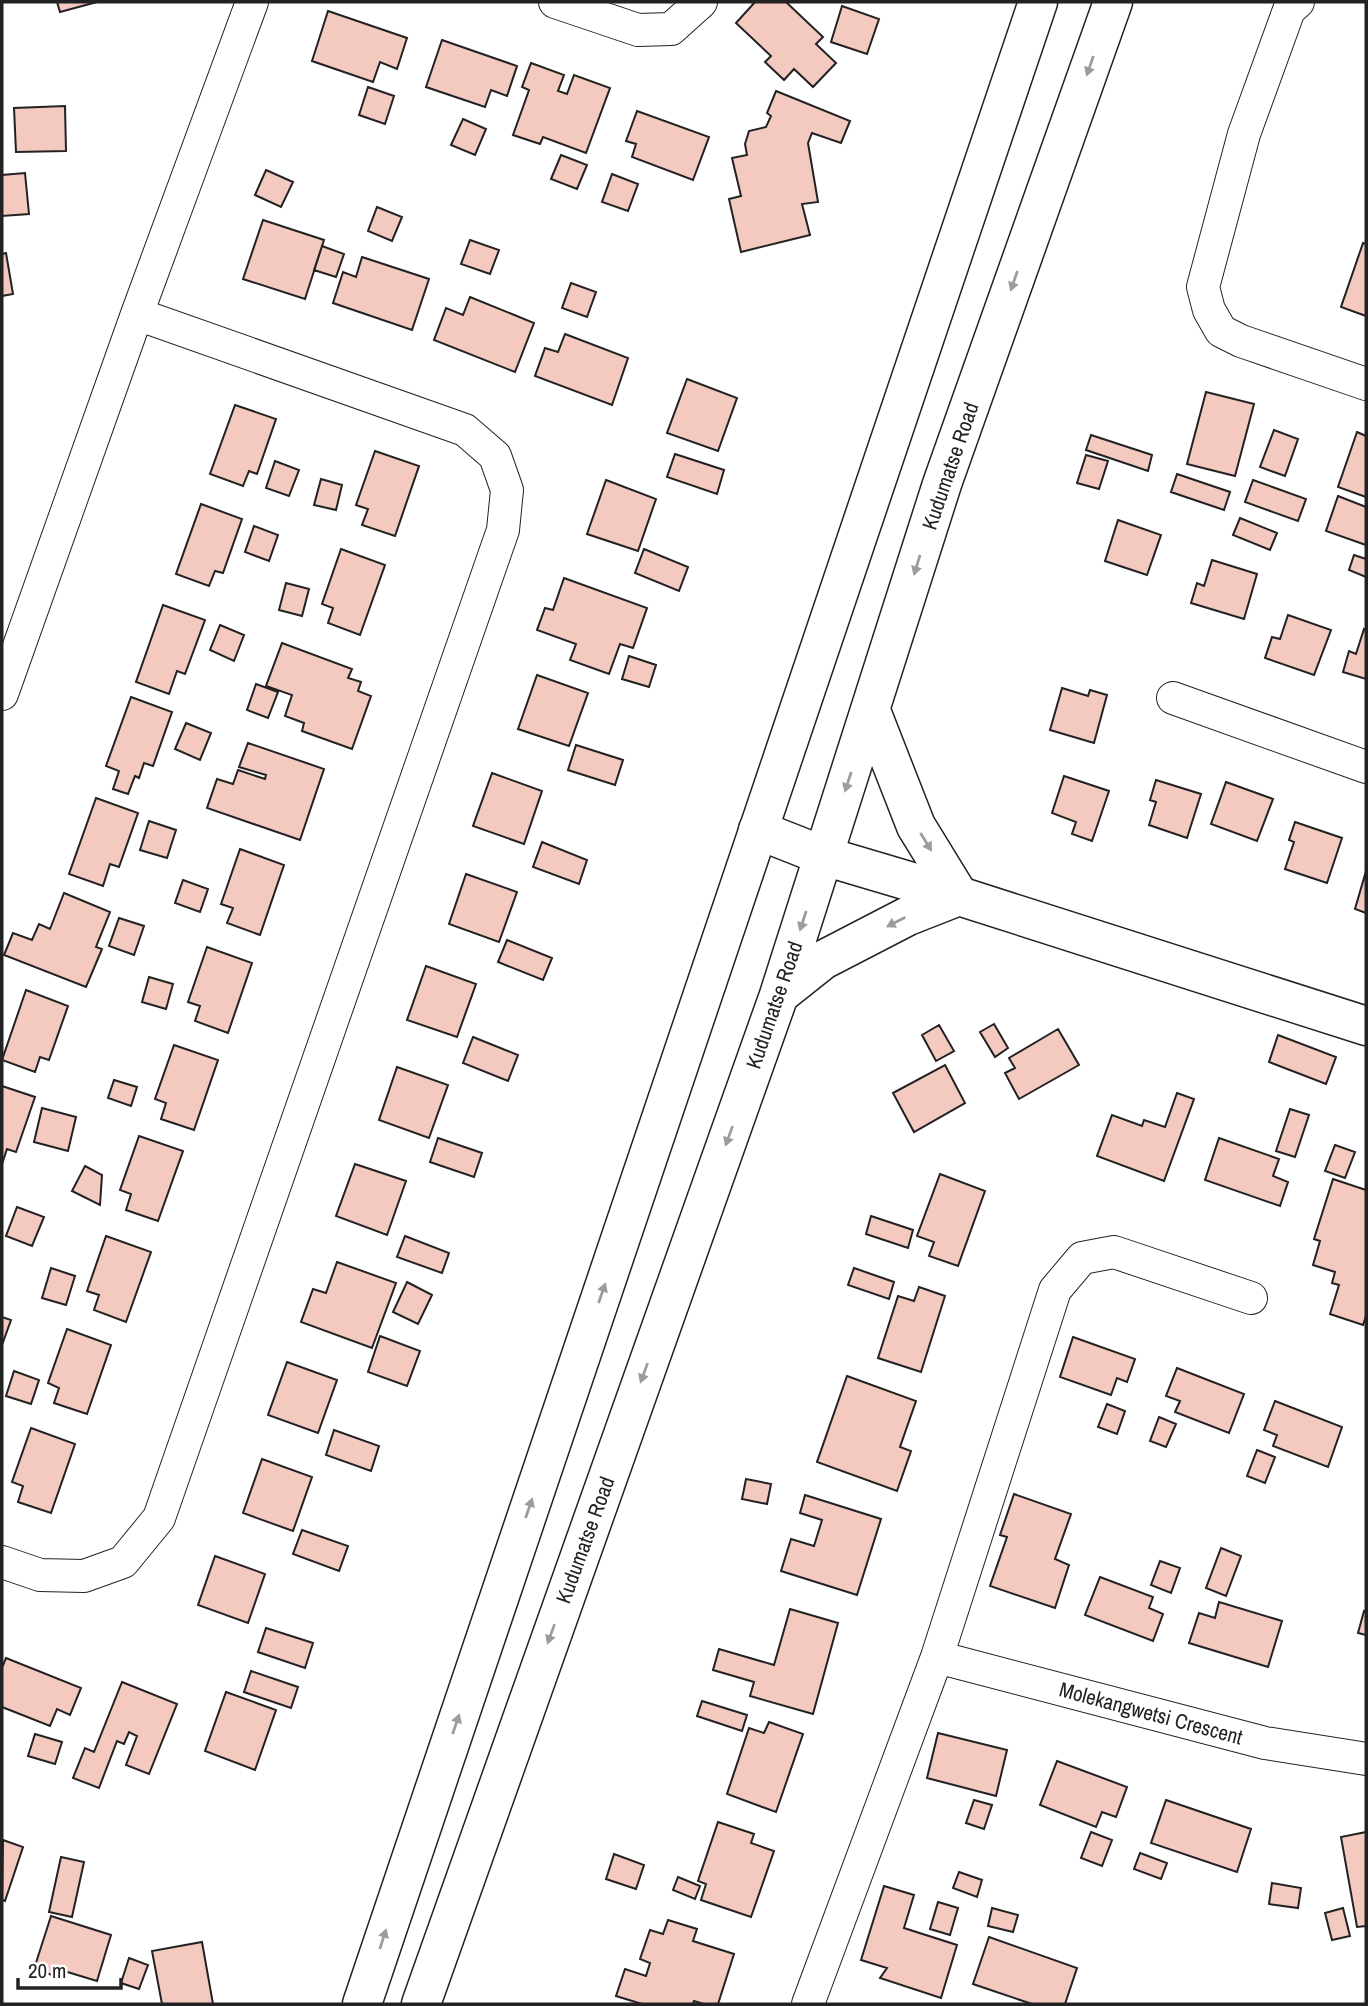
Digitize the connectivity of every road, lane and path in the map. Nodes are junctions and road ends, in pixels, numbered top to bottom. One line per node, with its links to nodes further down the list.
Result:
1 (252, 2): 7 (street)
2 (555, 2): 3 (street)
3 (701, 2)
4 (1038, 2): 13 (main road)
5 (1113, 2): 11 (main road, Kudumatse Road, one-way to 11)
6 (1297, 2): 8 (street)
7 (137, 314): 9 (street); 19 (street)
8 (1366, 384)
9 (2, 694)
10 (1173, 698): 12 (street)
11 (871, 711): 14 (main road, Kudumatse Road, one-way to 14); 15 (main road, one-way to 15)
12 (1366, 767)
13 (758, 830): 14 (main road); 22 (main road, one-way to 13)
14 (824, 856): 15 (main road); 16 (main road, Kudumatse Road, one-way to 16)
15 (959, 895): 16 (main road, one-way to 16); 17 (main road)
16 (779, 995): 23 (main road, Kudumatse Road, one-way to 23)
17 (1366, 1026)
18 (1251, 1298): 20 (street)
19 (2, 1562)
20 (937, 1657): 21 (street, Molekangwetsi Crescent); 24 (street)
21 (1366, 1759)
22 (362, 2004)
23 (421, 2004)
24 (808, 2004)

